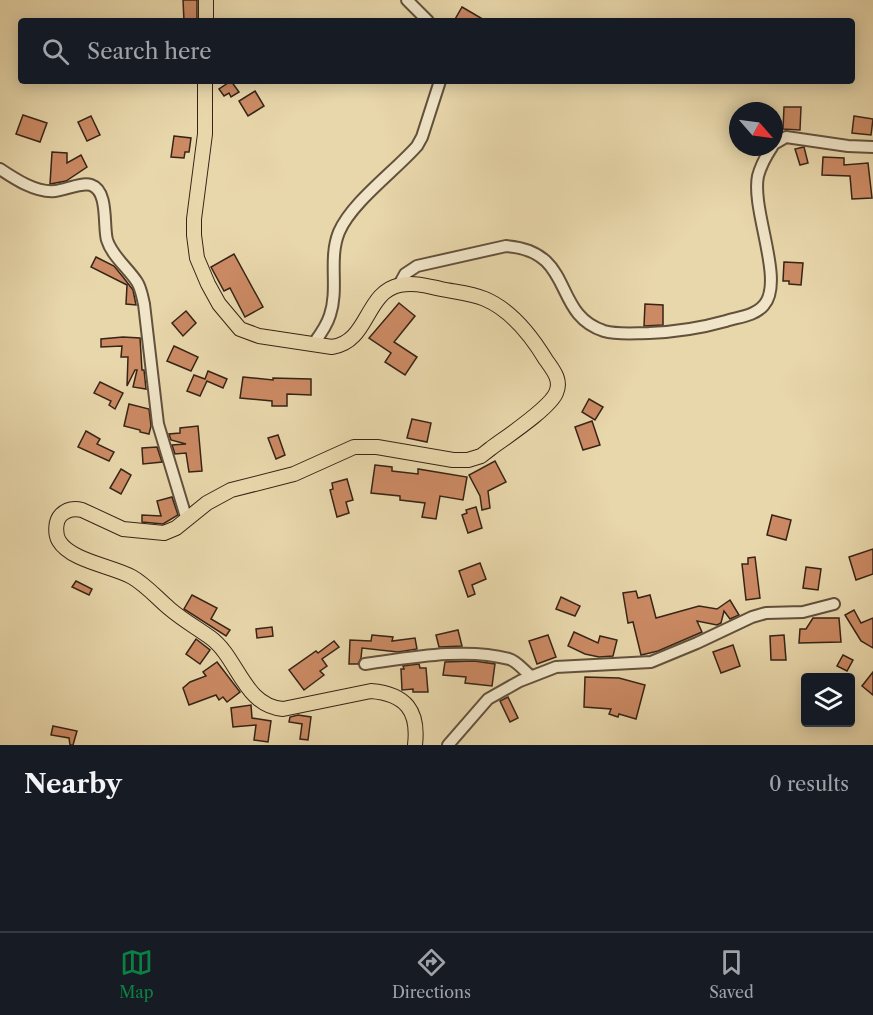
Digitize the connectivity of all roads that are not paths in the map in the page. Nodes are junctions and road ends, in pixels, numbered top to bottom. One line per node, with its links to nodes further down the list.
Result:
1 (206, 0): 3 (main road)
2 (407, 0): 4 (street)
3 (206, 18)
4 (425, 18)
5 (205, 84): 12 (main road)
6 (439, 84): 12 (street)
7 (783, 139): 8 (street)
8 (873, 147)
9 (765, 156): 11 (street)
10 (0, 169): 13 (street)
11 (399, 285): 12 (main road); 13 (main road)
12 (314, 344)
13 (187, 520): 17 (main road)
14 (834, 604): 16 (street)
15 (364, 664): 16 (street)
16 (531, 676): 18 (street)
17 (415, 745)
18 (448, 745)

